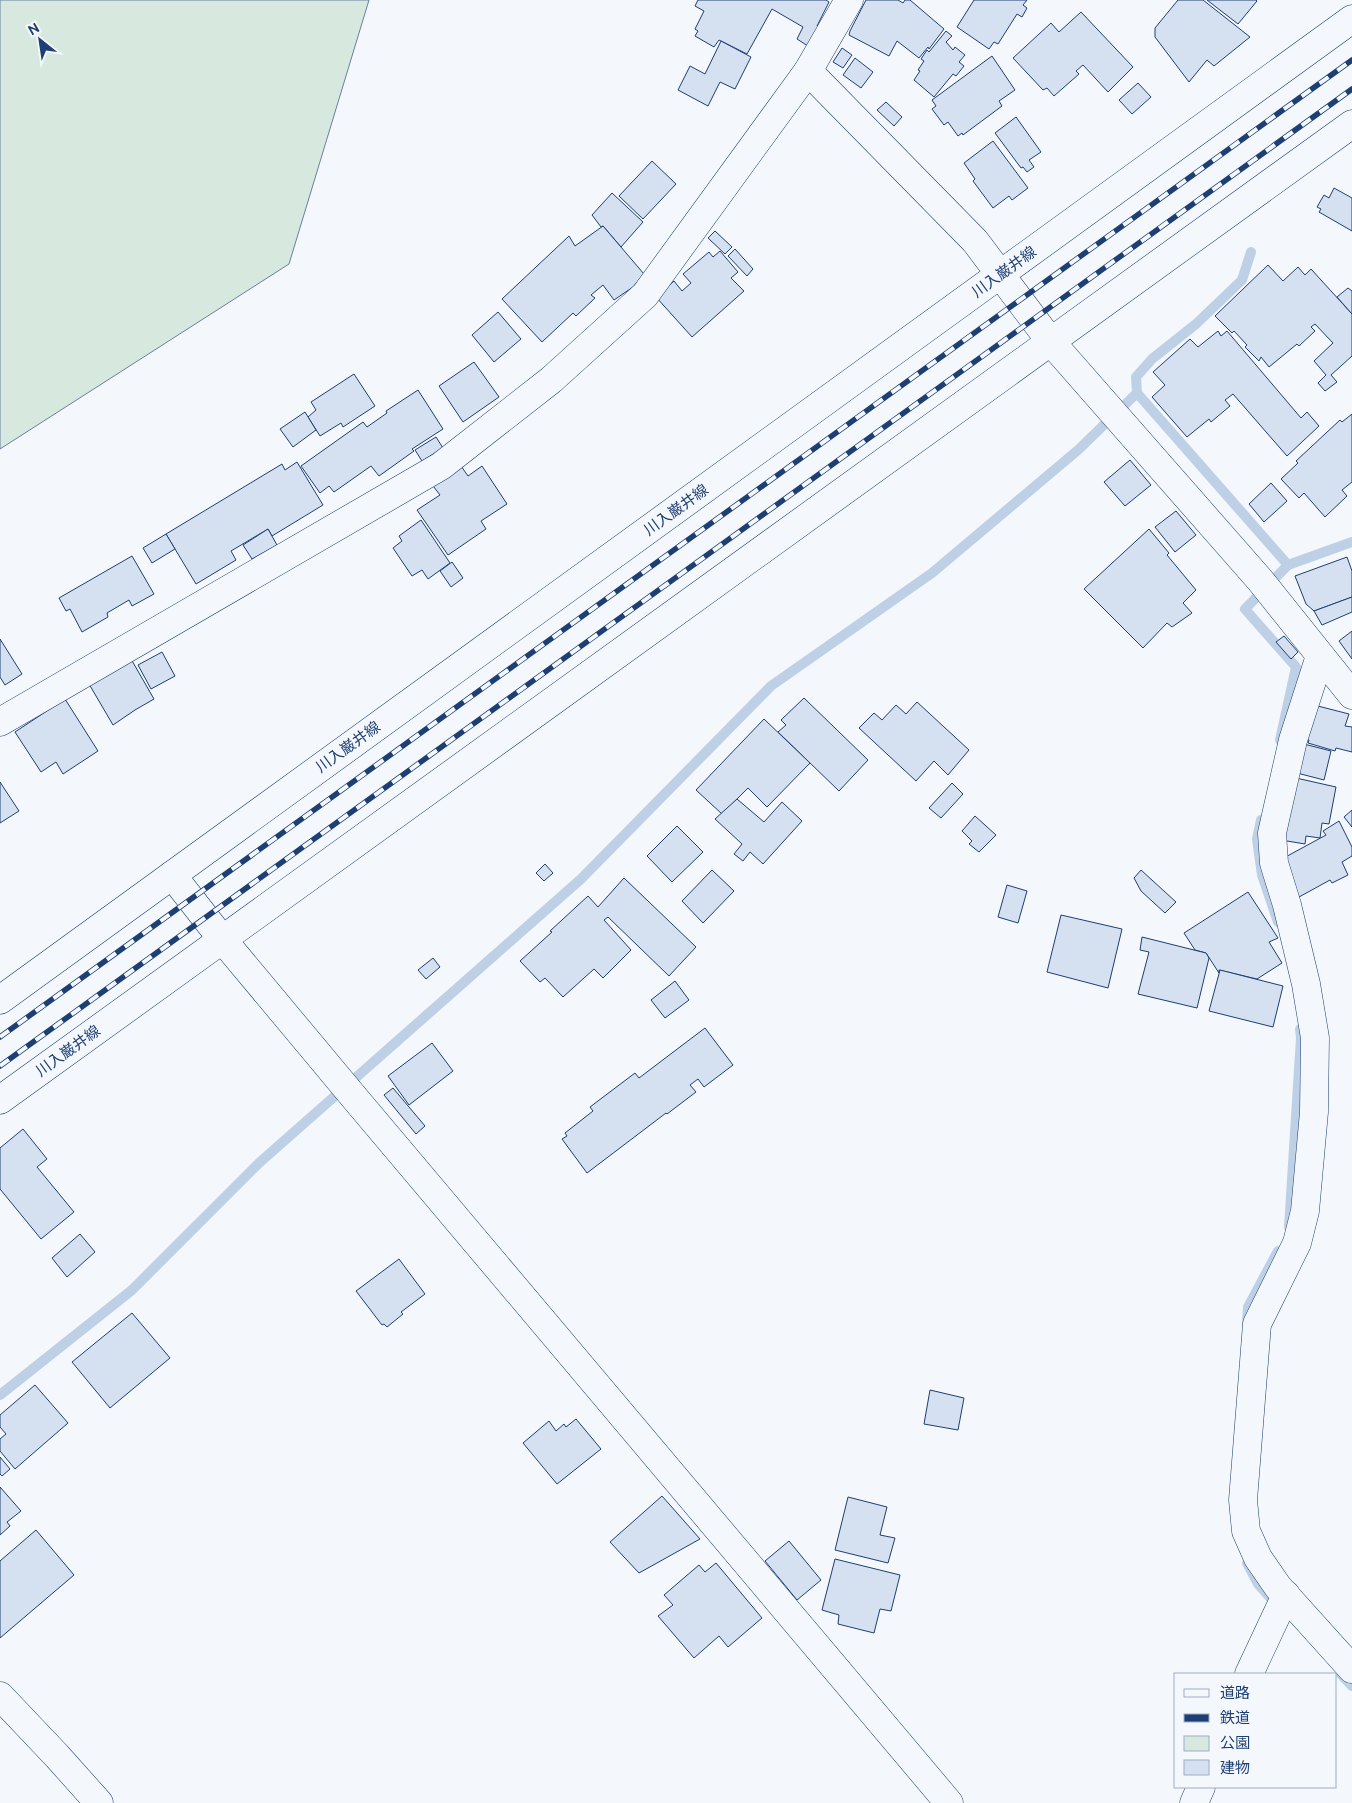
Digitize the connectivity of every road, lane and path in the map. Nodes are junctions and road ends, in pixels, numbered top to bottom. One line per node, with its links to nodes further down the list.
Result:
1 (849, 0): 3 (street)
2 (1352, 19): 5 (street, 川入巌井線)
3 (808, 71): 5 (street); 9 (street)
4 (1352, 124): 6 (street, 川入巌井線)
5 (1000, 274): 6 (street); 10 (street, 川入巌井線)
6 (1051, 342): 7 (street); 11 (street, 川入巌井線)
7 (1320, 656): 8 (street); 14 (street)
8 (1352, 695)
9 (0, 722)
10 (172, 875): 11 (street); 12 (street, 川入巌井線)
11 (222, 939): 13 (street, 川入巌井線); 20 (street)
12 (0, 1000)
13 (0, 1100)
14 (1281, 1604): 15 (street); 16 (street)
15 (1352, 1669)
16 (1249, 1673)
17 (0, 1696): 19 (street)
18 (1201, 1788): 21 (street)
19 (99, 1803)
20 (948, 1803)
21 (1194, 1803)

